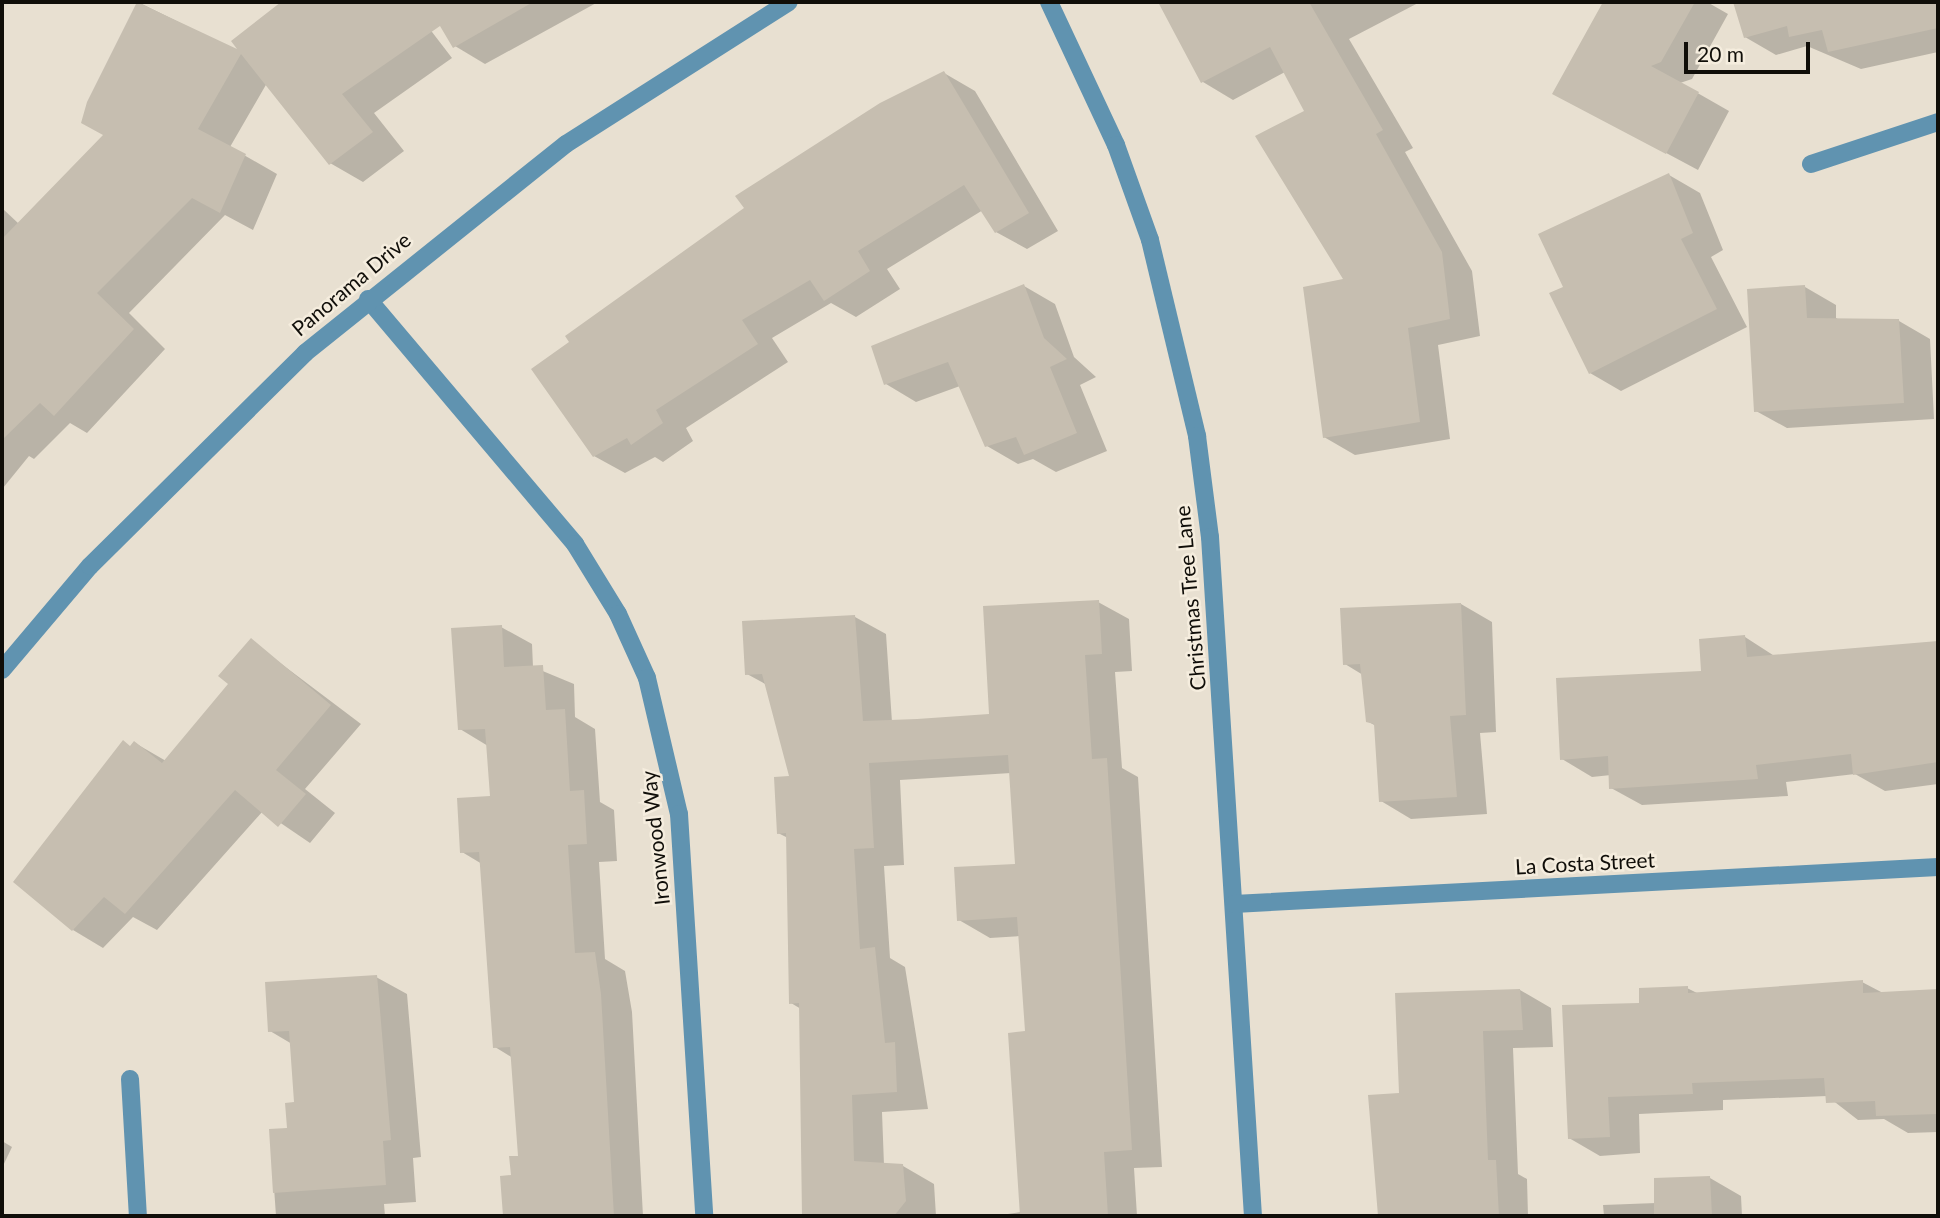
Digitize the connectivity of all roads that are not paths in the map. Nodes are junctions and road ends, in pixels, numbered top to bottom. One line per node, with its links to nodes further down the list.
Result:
1 (789, 2): 5 (street, Panorama Drive)
2 (1049, 2): 8 (street, Christmas Tree Lane)
3 (1938, 122): 4 (street)
4 (1811, 164)
5 (368, 299): 6 (street, Panorama Drive); 11 (street, Ironwood Way)
6 (2, 670)
7 (1938, 867): 8 (street, La Costa Street)
8 (1234, 904): 12 (street, Christmas Tree Lane)
9 (130, 1079): 10 (street)
10 (138, 1216)
11 (704, 1216)
12 (1253, 1216)

